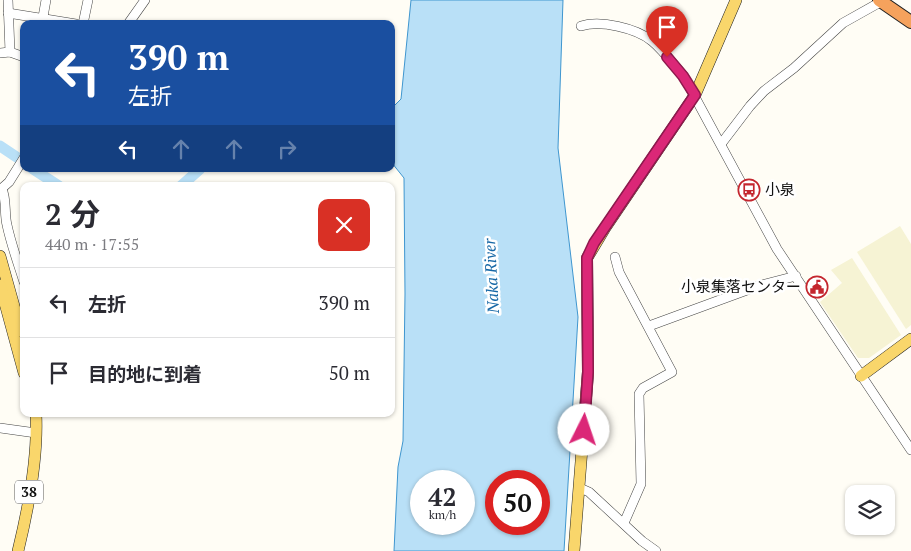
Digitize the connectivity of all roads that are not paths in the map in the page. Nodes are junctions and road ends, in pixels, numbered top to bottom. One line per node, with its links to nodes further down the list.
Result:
1 (8, 0): 9 (street)
2 (46, 0): 10 (street)
3 (88, 0): 12 (street)
4 (145, 0): 13 (street)
5 (736, 0): 19 (main road)
6 (881, 0): 14 (highway); 20 (street)
7 (896, 0): 8 (highway)
8 (911, 10)
9 (8, 12): 10 (street); 16 (street)
10 (43, 18): 11 (street)
11 (54, 20)
12 (84, 20)
13 (131, 20)
14 (911, 22)
15 (582, 26): 19 (street)
16 (10, 52): 17 (street); 18 (street)
17 (0, 53)
18 (20, 56)
19 (695, 95): 20 (street); 37 (main road)
20 (720, 144): 26 (street)
21 (20, 164): 22 (street)
22 (1, 190): 25 (street)
23 (0, 256): 29 (main road)
24 (615, 256): 28 (street)
25 (20, 269)
26 (796, 276): 28 (street); 32 (street)
27 (0, 285): 31 (main road)
28 (649, 326): 38 (street)
29 (20, 327)
30 (911, 339): 32 (main road)
31 (20, 358)
32 (861, 376): 36 (street)
33 (36, 417): 35 (main road, 38)
34 (0, 428): 35 (street)
35 (36, 433): 39 (main road, 38)
36 (911, 450)
37 (580, 488): 38 (street); 40 (main road)
38 (624, 523): 41 (street)
39 (18, 551)
40 (574, 551)
41 (656, 551)

